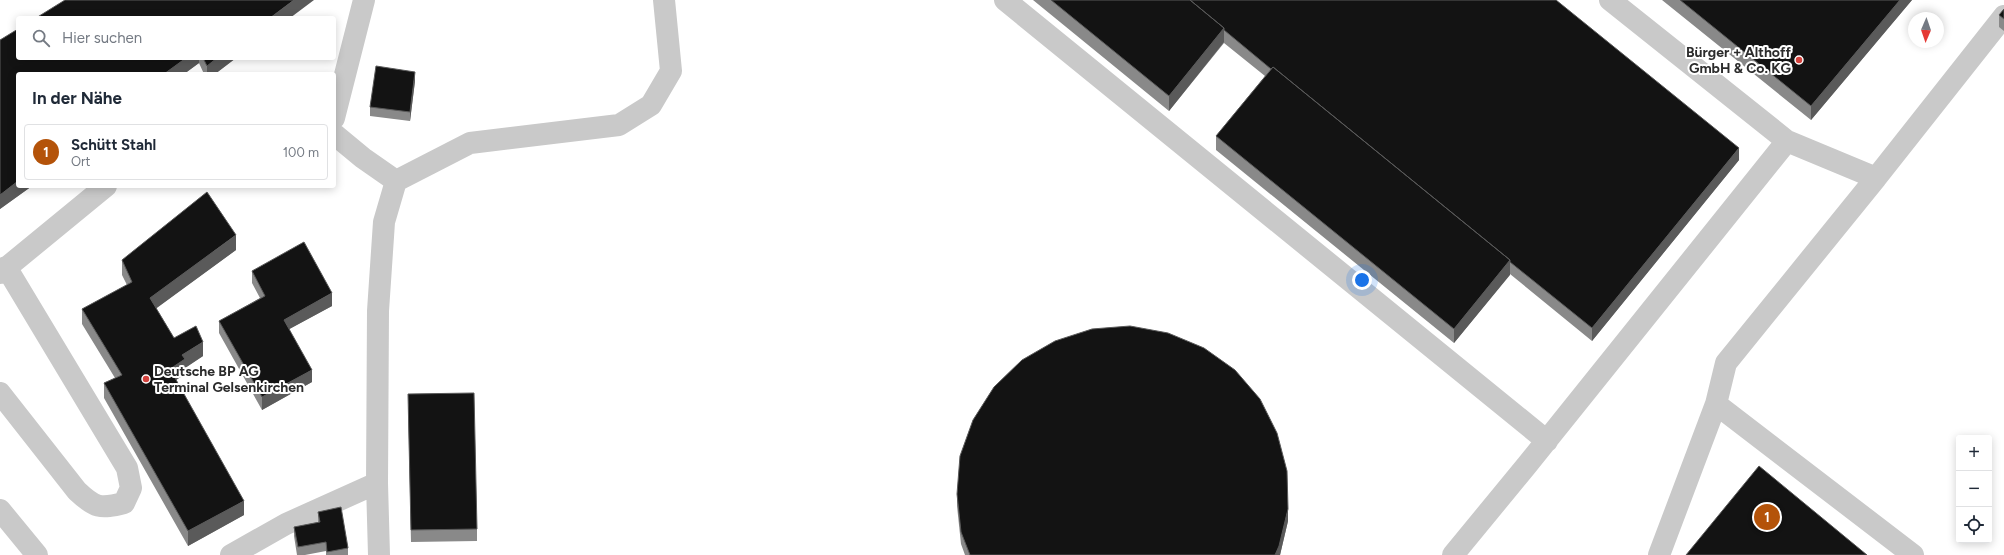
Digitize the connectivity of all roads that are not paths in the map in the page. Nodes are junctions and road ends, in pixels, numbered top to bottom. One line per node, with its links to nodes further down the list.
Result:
1 (364, 0): 6 (street)
2 (664, 0): 10 (street)
3 (1005, 0): 15 (street)
4 (1610, 0): 8 (street)
5 (2004, 16): 9 (street)
6 (336, 110)
7 (336, 136): 10 (street)
8 (1787, 140): 9 (street); 15 (street)
9 (1876, 178): 14 (street)
10 (396, 181): 16 (street)
11 (104, 188): 12 (street)
12 (3, 270): 13 (street)
13 (0, 393)
14 (1716, 404): 22 (street); 23 (street)
15 (1547, 441): 21 (street)
16 (377, 483): 19 (street); 20 (street)
17 (0, 510): 18 (street)
18 (37, 555)
19 (231, 555)
20 (380, 555)
21 (1453, 555)
22 (1659, 555)
23 (1913, 555)

